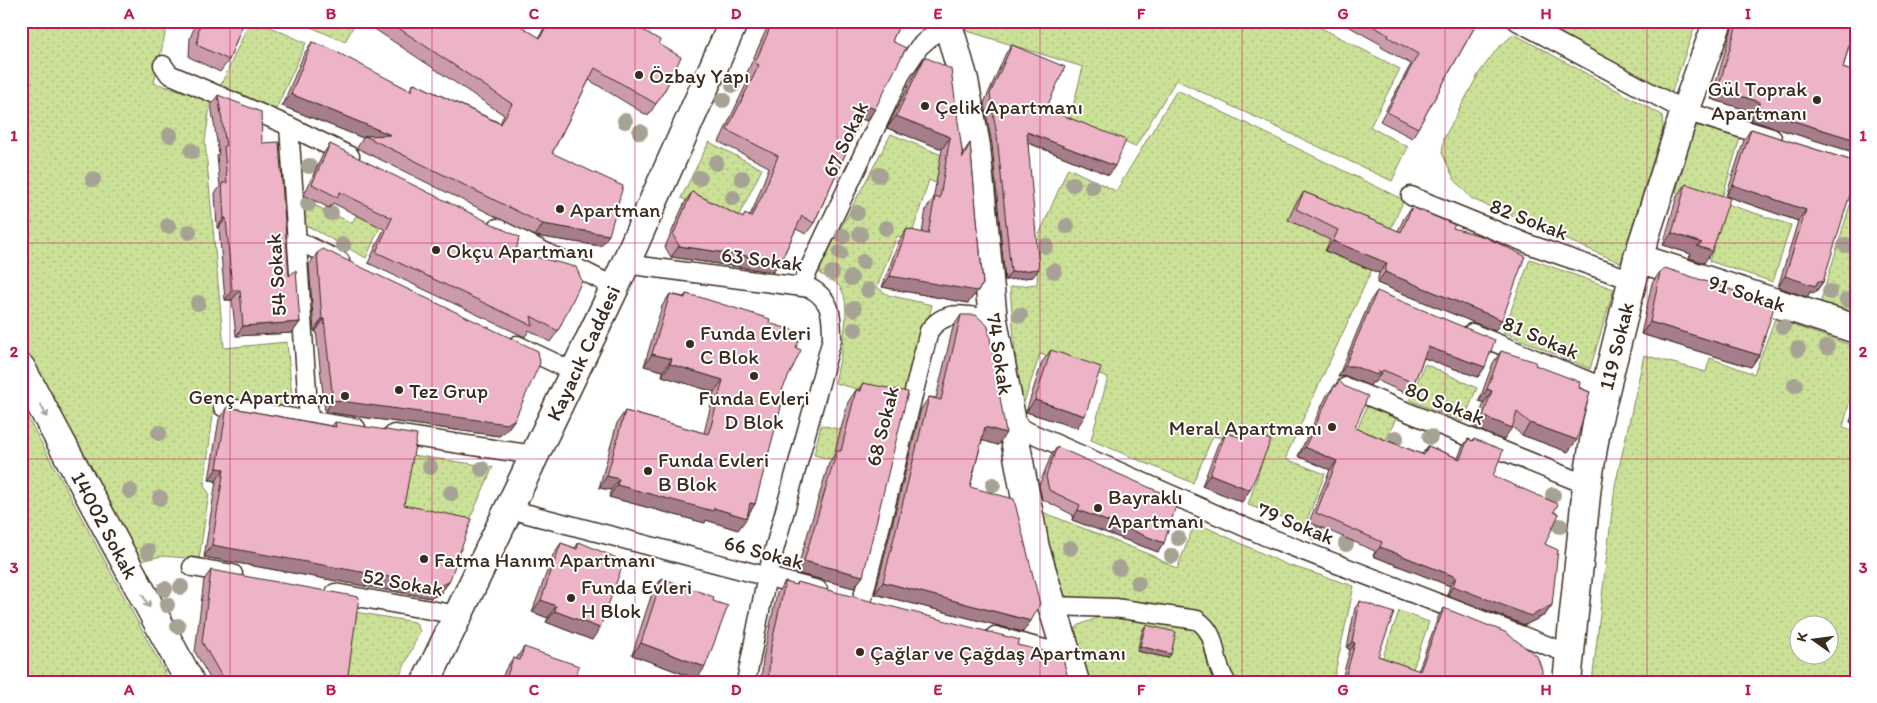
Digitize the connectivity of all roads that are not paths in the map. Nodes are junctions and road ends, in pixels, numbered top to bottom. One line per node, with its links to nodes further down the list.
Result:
1 (734, 21): 15 (street, Kayacık Caddesi)
2 (1517, 21): 6 (lane)
3 (1718, 21): 6 (street, 119 Sokak)
4 (947, 22): 16 (lane, 67 Sokak); 17 (street, 74 Sokak)
5 (163, 65): 7 (lane)
6 (1685, 111): 8 (lane); 13 (street, 119 Sokak)
7 (289, 126): 9 (lane); 12 (lane, 54 Sokak)
8 (1789, 143)
9 (368, 165)
10 (1412, 196): 13 (lane, 82 Sokak)
11 (483, 221): 15 (lane, 63 Sokak)
12 (296, 240): 14 (lane); 26 (lane, 54 Sokak)
13 (1635, 269): 19 (street, 91 Sokak); 24 (street, 119 Sokak)
14 (358, 270)
15 (620, 275): 16 (lane, 63 Sokak); 22 (street, Kayacık Caddesi)
16 (801, 286): 32 (lane, 63 Sokak)
17 (993, 320): 27 (street, 74 Sokak); 35 (lane, 68 Sokak)
18 (1459, 327): 24 (lane, 81 Sokak)
19 (1856, 328)
20 (502, 338): 22 (lane)
21 (21, 368): 42 (street, 14002 Sokak, one-way to 42)
22 (574, 372): 28 (street, Kayacık Caddesi)
23 (1342, 386): 29 (lane, 80 Sokak)
24 (1605, 388): 29 (street, 119 Sokak)
25 (223, 407): 26 (lane)
26 (309, 421): 28 (lane)
27 (1011, 424): 37 (street, 74 Sokak); 40 (lane, 79 Sokak)
28 (534, 455): 30 (street, Kayacık Caddesi)
29 (1587, 485): 40 (street, 119 Sokak)
30 (509, 509): 32 (lane, 66 Sokak); 38 (street, Kayacık Caddesi)
31 (192, 567): 33 (lane)
32 (767, 576): 35 (lane, 66 Sokak); 44 (lane, 63 Sokak)
33 (251, 578)
34 (320, 590): 38 (lane, 52 Sokak)
35 (862, 601): 36 (lane, 66 Sokak)
36 (881, 606)
37 (1051, 606): 41 (street, 74 Sokak); 46 (lane)
38 (458, 615): 43 (street, Kayacık Caddesi)
39 (983, 633): 41 (lane)
40 (1568, 654): 47 (street, 119 Sokak)
41 (1066, 655): 45 (street, 74 Sokak)
42 (190, 682)
43 (426, 682)
44 (746, 682)
45 (1075, 682)
46 (1226, 682)
47 (1567, 682)

